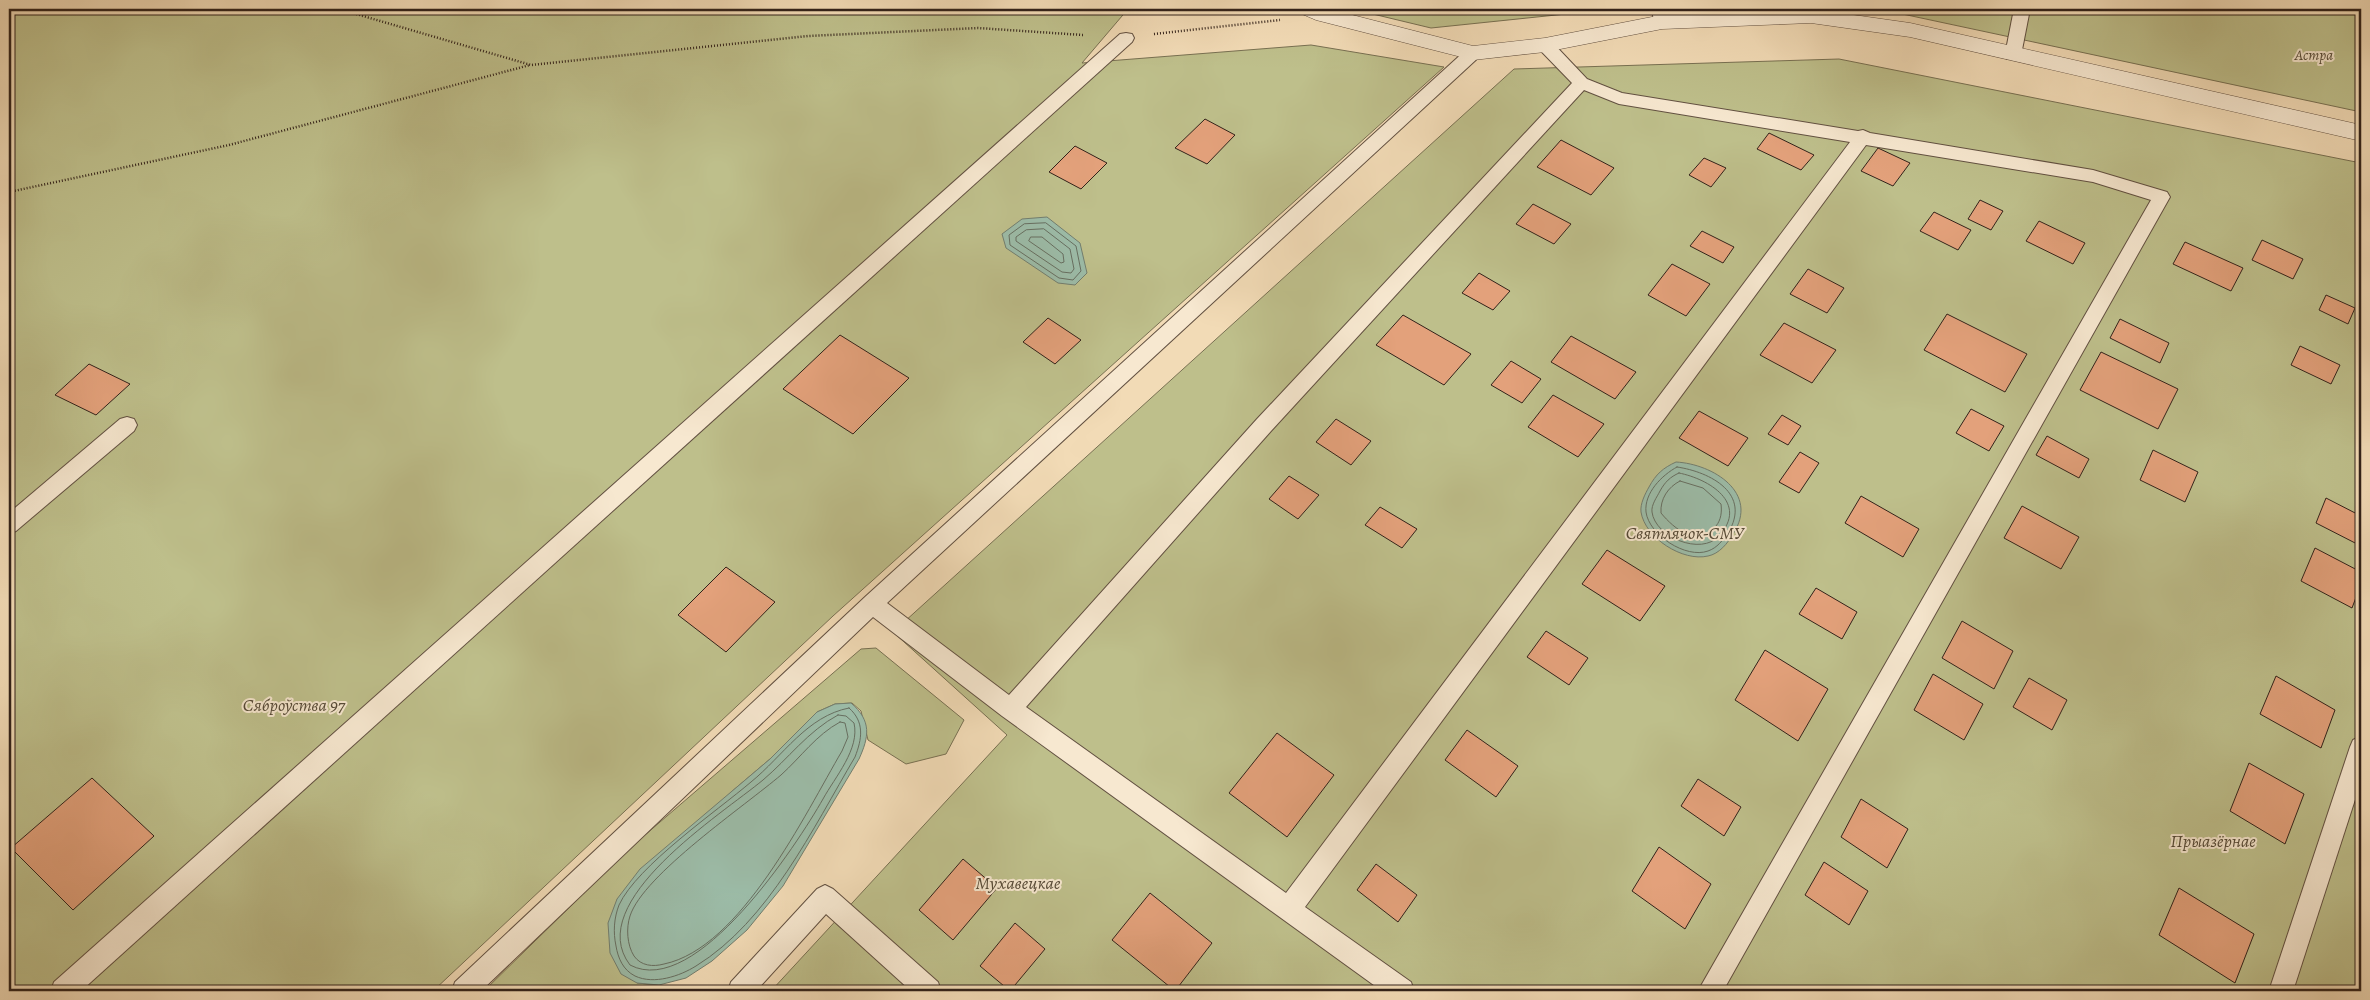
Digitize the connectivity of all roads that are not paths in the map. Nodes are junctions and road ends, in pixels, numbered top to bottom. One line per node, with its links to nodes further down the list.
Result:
1 (2022, 9): 7 (lane)
2 (1317, 12): 6 (street)
3 (1661, 15): 5 (street); 7 (street)
4 (1126, 38): 17 (lane)
5 (1544, 45): 6 (street); 8 (lane)
6 (1473, 53): 13 (lane)
7 (2013, 55): 9 (street)
8 (1581, 83): 10 (lane); 14 (lane)
9 (2361, 133)
10 (1863, 136): 16 (lane); 22 (lane)
11 (127, 425): 12 (lane)
12 (9, 525)
13 (872, 604): 14 (lane); 18 (lane)
14 (1010, 709): 16 (lane)
15 (2361, 747): 23 (lane)
16 (1289, 909): 21 (lane)
17 (63, 991)
18 (464, 991)
19 (740, 991): 20 (lane)
20 (929, 991)
21 (1402, 991)
22 (1710, 991)
23 (2281, 991)

